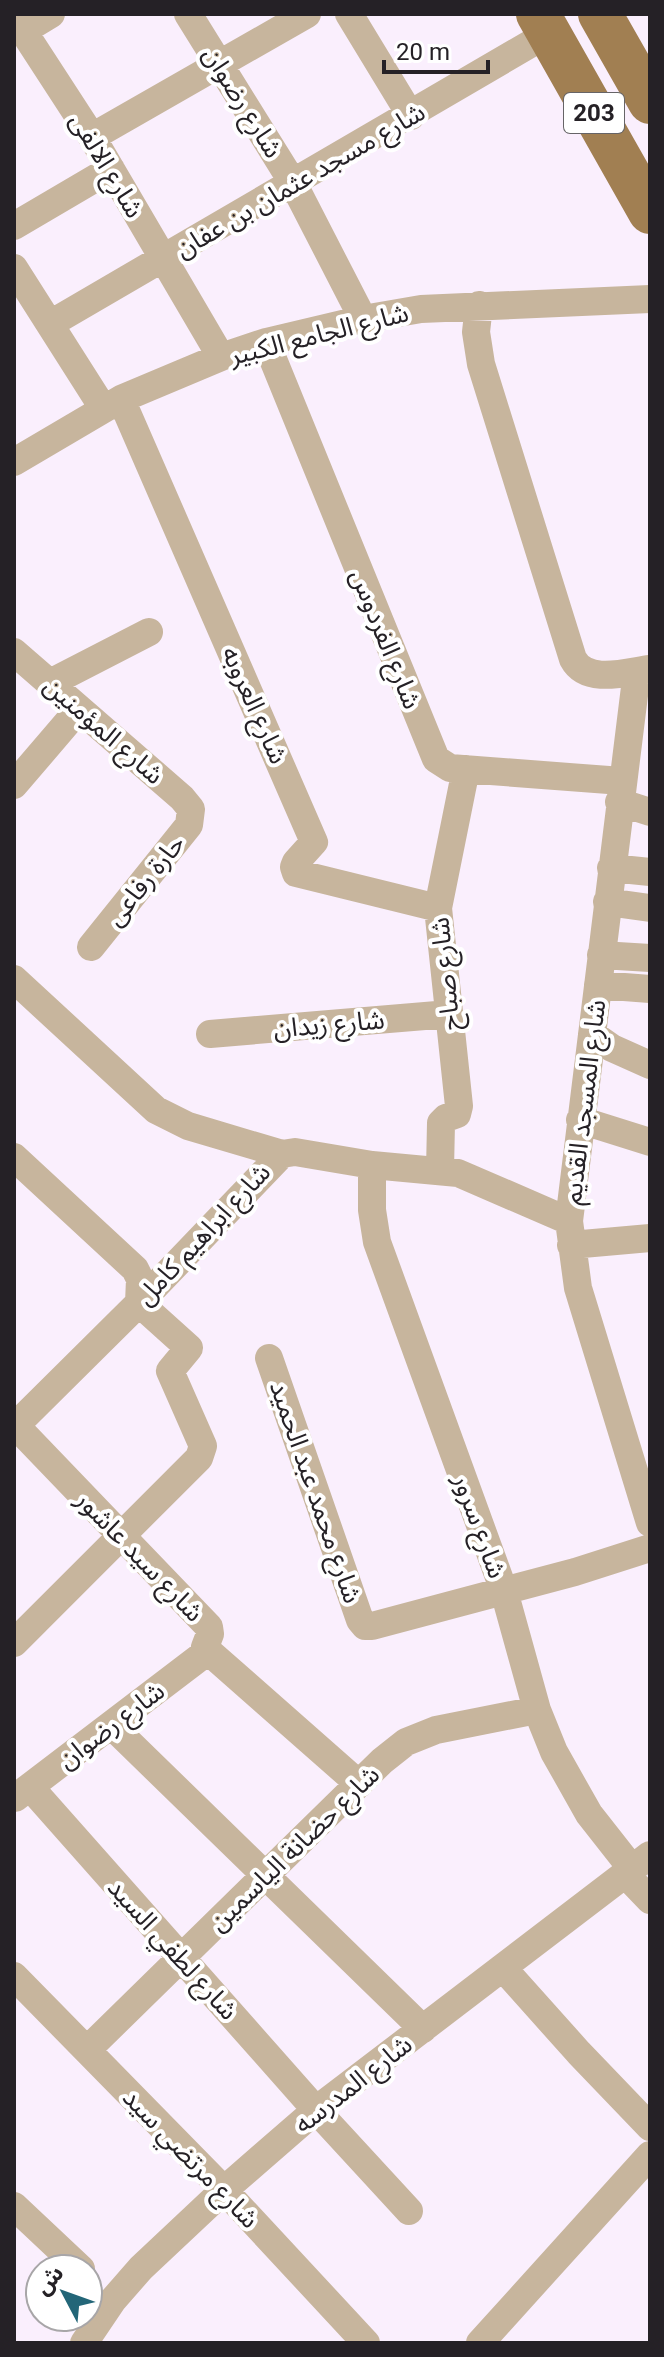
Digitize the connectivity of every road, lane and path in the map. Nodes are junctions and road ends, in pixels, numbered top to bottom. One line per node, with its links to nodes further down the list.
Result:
1 (51, 14): 6 (street)
2 (188, 14): 8 (street, شارع رضوان)
3 (307, 14): 8 (street)
4 (349, 14): 10 (street)
5 (600, 14): 9 (main road, 203)
6 (18, 24): 11 (street, شارع الالفى)
7 (544, 24): 10 (street, شارع مسجد عثمان بن عفان); 14 (main road, 203)
8 (220, 65): 11 (street); 13 (street, شارع رضوان)
9 (650, 102)
10 (411, 116): 13 (street, شارع مسجد عثمان بن عفان)
11 (92, 137): 12 (street, شارع الالفى)
12 (111, 169): 15 (street); 16 (street, شارع الالفى)
13 (293, 183): 16 (street, شارع مسجد عثمان بن عفان); 20 (street, شارع رضوان)
14 (650, 212)
15 (14, 226)
16 (163, 259): 21 (street, شارع مسجد عثمان بن عفان); 23 (street, شارع الالفى)
17 (14, 268): 21 (street)
18 (650, 299): 19 (street, شارع الجامع الكبير)
19 (479, 305): 20 (street, شارع الجامع الكبير); 28 (street)
20 (363, 319): 22 (street, شارع الجامع الكبير)
21 (50, 324): 24 (street)
22 (266, 342): 23 (street, شارع الجامع الكبير); 31 (street, شارع الفردوس)
23 (221, 357): 24 (street, شارع الجامع الكبير)
24 (112, 404): 25 (street, شارع الجامع الكبير); 39 (street, شارع العروبه)
25 (14, 462)
26 (149, 632): 29 (street)
27 (14, 652): 29 (street, شارع المؤمنين)
28 (643, 670): 33 (street, شارع المسجد القديم)
29 (50, 683): 30 (street, شارع المؤمنين)
30 (79, 709): 32 (street); 34 (street, شارع المؤمنين)
31 (466, 769): 33 (street, شارع الفردوس); 39 (street, شارع صباح)
32 (14, 785)
33 (621, 792): 35 (street, شارع الفردوس); 36 (street, شارع المسجد القديم)
34 (191, 809): 41 (street, حارة رفاعى)
35 (650, 812)
36 (611, 868): 37 (street); 38 (street, شارع المسجد القديم)
37 (650, 872)
38 (607, 902): 40 (street); 42 (street, شارع المسجد القديم)
39 (438, 908): 47 (street, شارع صباح)
40 (650, 908)
41 (91, 947)
42 (601, 955): 43 (street); 45 (street, شارع المسجد القديم)
43 (650, 958)
44 (14, 979): 53 (street)
45 (598, 985): 46 (street); 49 (street, شارع المسجد القديم)
46 (650, 989)
47 (449, 1014): 48 (street, شارع زيدان); 56 (street, شارع صباح)
48 (210, 1034)
49 (592, 1034): 50 (street); 51 (street, شارع المسجد القديم)
50 (650, 1065)
51 (580, 1120): 52 (street); 57 (street, شارع المسجد القديم)
52 (650, 1142)
53 (282, 1154): 55 (street, شارع ابراهيم كامل); 59 (street, شارع ابراهيم كامل)
54 (14, 1157): 59 (street)
55 (372, 1165): 56 (street, شارع ابراهيم كامل); 65 (street, شارع سرور)
56 (440, 1170): 57 (street, شارع ابراهيم كامل)
57 (570, 1233): 58 (street); 62 (street, شارع المسجد القديم)
58 (650, 1238)
59 (139, 1303): 61 (street, شارع ابراهيم كامل); 63 (street)
60 (269, 1358): 65 (street, شارع محمد عبد الحميد)
61 (14, 1426): 63 (street, شارع سيد عاشور)
62 (650, 1523)
63 (123, 1537): 66 (street); 67 (street, شارع سيد عاشور)
64 (650, 1548): 65 (street)
65 (504, 1591): 68 (street, شارع سرور)
66 (14, 1643)
67 (208, 1651): 69 (street, شارع رضوان); 70 (street, شارع سيد عاشور)
68 (537, 1710): 70 (street, شارع حضانة الياسمين); 72 (street, شارع سرور)
69 (111, 1725): 71 (street, شارع رضوان); 73 (street)
70 (359, 1784): 73 (street, شارع حضانة الياسمين)
71 (22, 1793): 75 (street, شارع لطفي السيد)
72 (636, 1867): 74 (street, شارع سرور); 76 (street, شارع المدرسه)
73 (265, 1875): 75 (street, شارع حضانة الياسمين); 78 (street)
74 (650, 1900)
75 (181, 1958): 79 (street, شارع حضانة الياسمين); 80 (street, شارع لطفي السيد)
76 (503, 1968): 78 (street, شارع المدرسه); 81 (street)
77 (14, 1976): 79 (street, شارع مرتضي سيد)
78 (423, 2029): 80 (street, شارع المدرسه)
79 (87, 2050): 83 (street, شارع مرتضي سيد)
80 (316, 2110): 83 (street, شارع المدرسه); 85 (street, شارع لطفي السيد)
81 (650, 2127)
82 (650, 2155): 91 (street)
83 (224, 2190): 88 (street, شارع المدرسه); 90 (street, شارع مرتضي سيد)
84 (14, 2206): 86 (street)
85 (409, 2211)
86 (64, 2253)
87 (104, 2291): 88 (street)
88 (113, 2300): 89 (street, شارع المدرسه)
89 (84, 2343)
90 (366, 2343)
91 (480, 2343)

